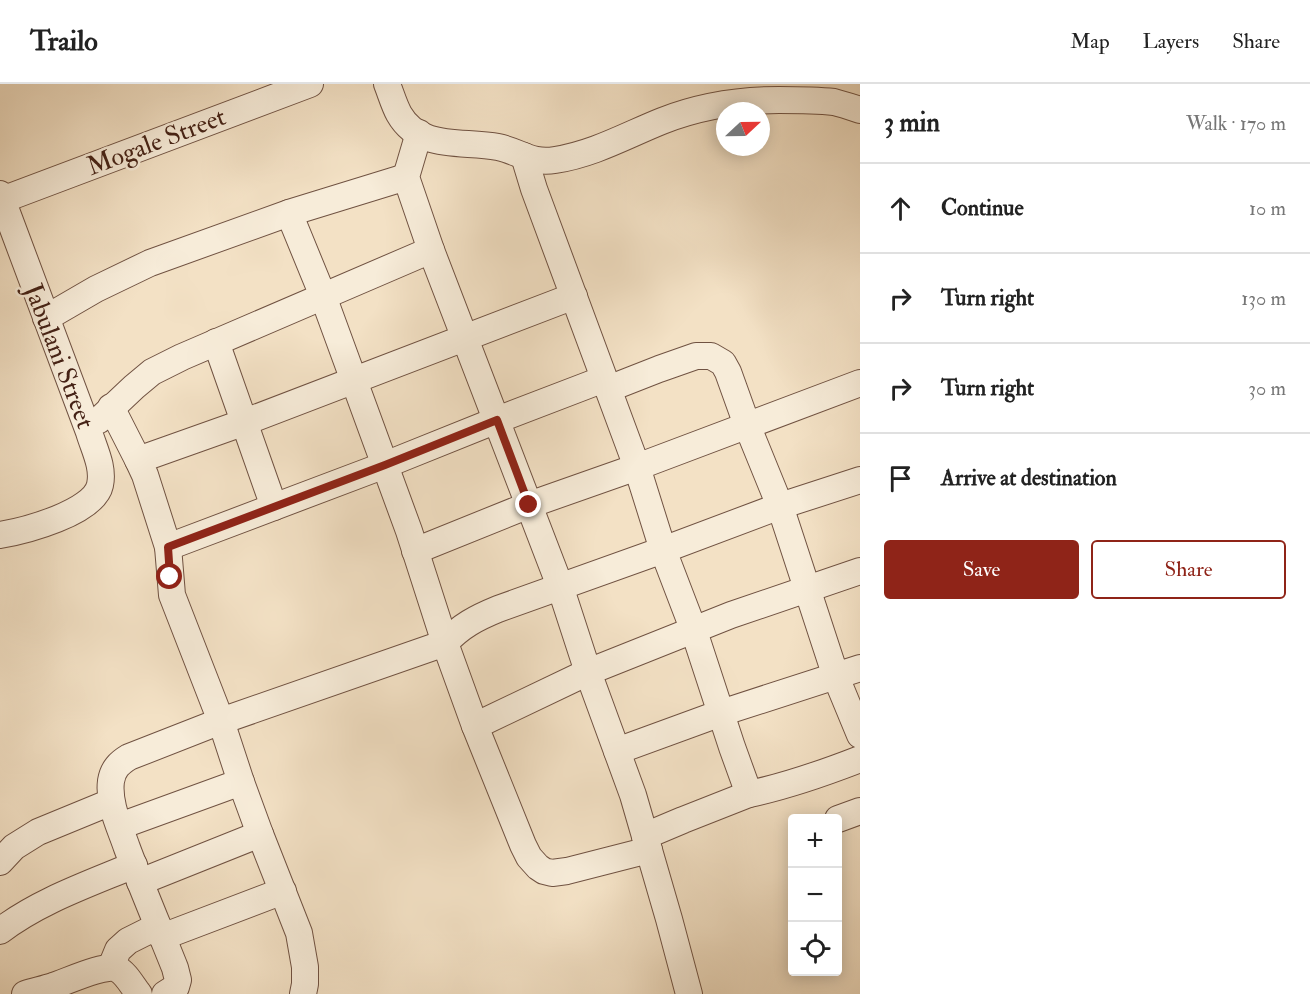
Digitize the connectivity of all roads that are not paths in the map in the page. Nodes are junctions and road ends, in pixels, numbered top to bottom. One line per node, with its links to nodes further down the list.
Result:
1 (310, 84): 7 (street, Mogale Street)
2 (387, 84): 4 (street)
3 (860, 110): 5 (street)
4 (419, 133): 5 (street); 6 (street)
5 (524, 156): 11 (street)
6 (405, 177): 8 (street); 9 (street)
7 (1, 197): 12 (street, Jabulani Street)
8 (290, 213): 10 (street); 12 (street)
9 (431, 250): 10 (street); 13 (street)
10 (323, 296): 14 (street); 15 (street)
11 (574, 296): 13 (street); 16 (street)
12 (46, 318): 22 (street, Jabulani Street)
13 (464, 337): 15 (street); 19 (street)
14 (216, 342): 18 (street); 20 (street)
15 (354, 380): 20 (street); 24 (street)
16 (606, 384): 19 (street); 21 (street); 25 (street)
17 (859, 386): 21 (street)
18 (111, 407): 22 (street); 23 (street)
19 (497, 420): 24 (street); 27 (street)
20 (245, 422): 23 (street); 29 (street)
21 (747, 425): 25 (street); 28 (street)
22 (89, 432): 30 (street, Jabulani Street)
23 (138, 460): 31 (street)
24 (385, 465): 29 (street); 33 (street)
25 (637, 467): 27 (street); 32 (street)
26 (860, 480): 28 (street)
27 (529, 505): 33 (street); 35 (street)
28 (780, 506): 32 (street); 36 (street)
29 (274, 507): 31 (street)
30 (0, 536)
31 (168, 547): 43 (street)
32 (663, 550): 35 (street); 37 (street)
33 (415, 551): 38 (street)
34 (860, 571): 36 (street)
35 (560, 586): 38 (street); 40 (street)
36 (807, 589): 37 (street); 41 (street)
37 (694, 631): 40 (street); 42 (street)
38 (445, 643): 43 (street); 44 (street)
39 (860, 669): 41 (street)
40 (588, 672): 44 (street); 46 (street)
41 (836, 677): 42 (street); 45 (street)
42 (721, 713): 46 (street); 49 (street)
43 (221, 720): 48 (street); 51 (street)
44 (475, 726): 54 (street)
45 (860, 735)
46 (617, 751): 54 (street)
47 (860, 759): 49 (street)
48 (241, 782): 51 (street); 53 (street)
49 (749, 794): 54 (street)
50 (860, 811): 52 (street)
51 (115, 814): 55 (street); 56 (street)
52 (842, 817)
53 (260, 834): 56 (street); 57 (street)
54 (647, 843): 66 (street)
55 (0, 862)
56 (137, 873): 58 (street); 59 (street)
57 (283, 891): 59 (street); 65 (street)
58 (0, 931)
59 (160, 931): 60 (street); 64 (street)
60 (111, 967): 61 (street); 63 (street)
61 (54, 990): 62 (street)
62 (25, 994)
63 (139, 994)
64 (165, 994)
65 (303, 994)
66 (690, 994)

